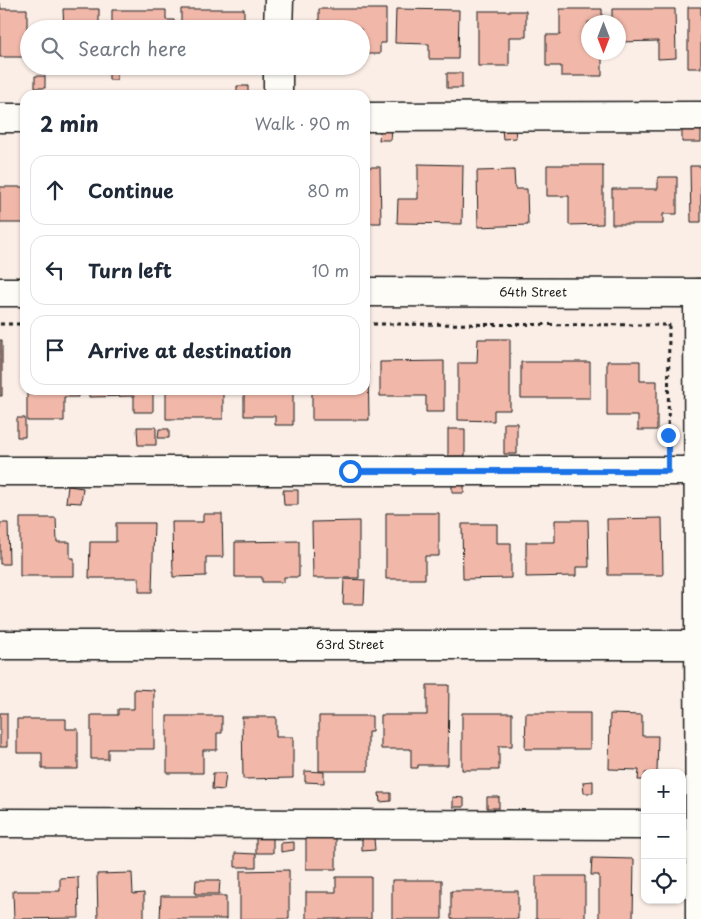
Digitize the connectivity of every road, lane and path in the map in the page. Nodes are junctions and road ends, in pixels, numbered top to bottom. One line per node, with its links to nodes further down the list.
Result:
1 (278, 0): 2 (street)
2 (278, 20)
3 (278, 75): 4 (street)
4 (278, 90)
5 (701, 116): 6 (street)
6 (370, 117)
7 (0, 118): 8 (street)
8 (20, 118)
9 (0, 292): 10 (street)
10 (20, 292)
11 (370, 292): 12 (street, 64th Street)
12 (699, 292): 18 (street)
13 (0, 324): 14 (path)
14 (20, 324)
15 (370, 324): 17 (path)
16 (0, 471): 17 (street)
17 (668, 471): 18 (street)
18 (700, 471): 20 (street)
19 (0, 645): 20 (street, 63rd Street)
20 (700, 645): 23 (street)
21 (0, 823): 22 (street)
22 (641, 825)
23 (694, 825): 24 (street)
24 (700, 919)

